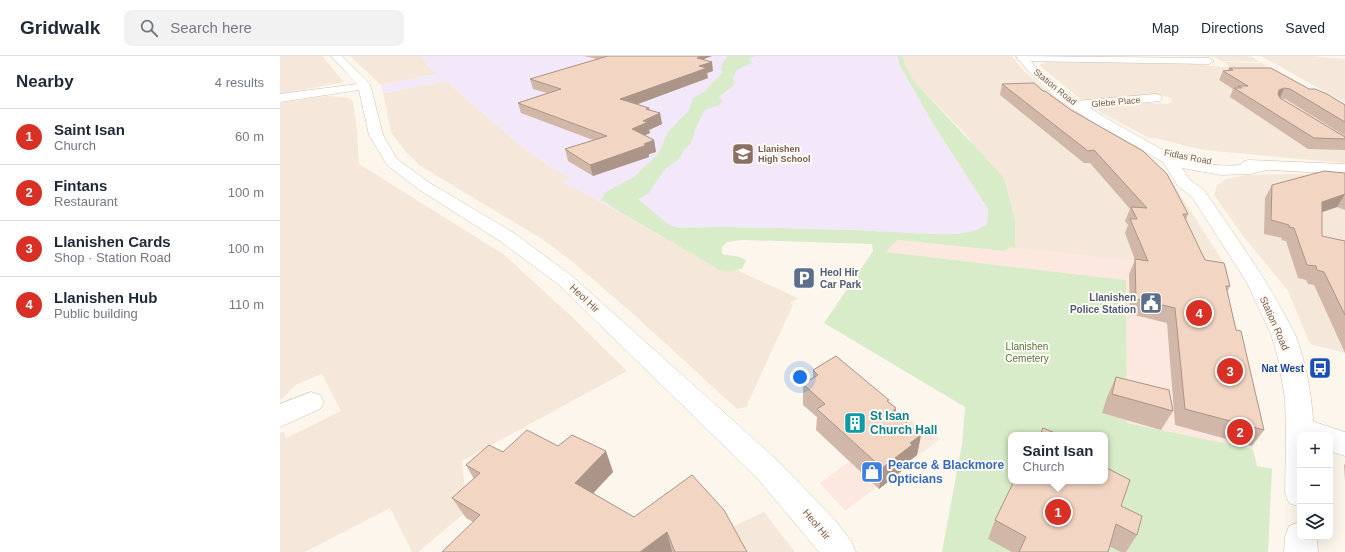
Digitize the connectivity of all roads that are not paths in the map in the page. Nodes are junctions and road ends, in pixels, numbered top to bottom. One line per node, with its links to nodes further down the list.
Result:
1 (336, 56): 4 (street, Heol Hir)
2 (1021, 57): 3 (street); 7 (street, Station Road)
3 (1209, 61)
4 (365, 86): 5 (street); 18 (street, Heol Hir)
5 (280, 98)
6 (1156, 98): 7 (street, Glebe Place)
7 (1076, 105): 8 (street, Station Road)
8 (1154, 150): 9 (street, Fidlas Road)
9 (1182, 161): 10 (street, Fidlas Road); 11 (street, Station Road); 11 (street, Station Road)
10 (1345, 169)
11 (1198, 194): 14 (street, Station Road)
12 (311, 402): 13 (street)
13 (280, 416)
14 (1310, 432)
15 (1333, 440): 16 (street)
16 (1345, 444)
17 (1301, 540): 19 (street)
18 (839, 552)
19 (1302, 552)

